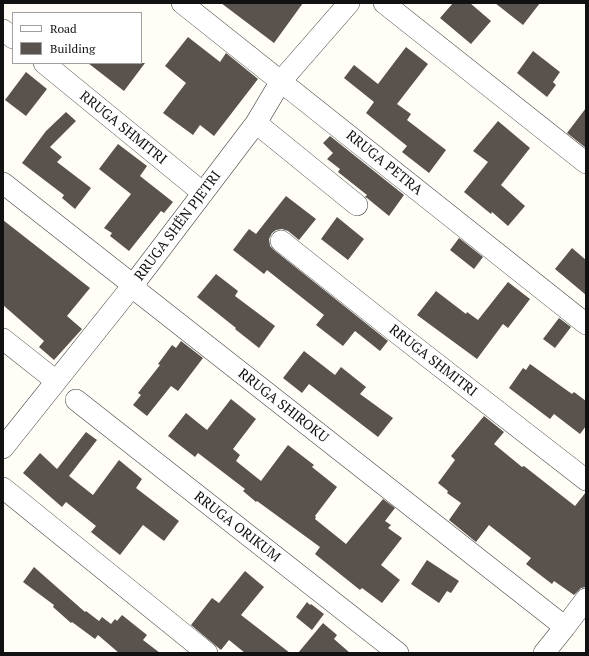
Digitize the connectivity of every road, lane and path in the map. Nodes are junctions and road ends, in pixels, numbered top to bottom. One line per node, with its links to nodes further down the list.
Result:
1 (182, 3): 7 (street, RRUGA PETRA)
2 (349, 3): 7 (street, RRUGA SHËN PJETRI)
3 (384, 3): 9 (street)
4 (3, 30): 5 (street)
5 (12, 37)
6 (45, 64): 11 (street, RRUGA SHMITRI)
7 (281, 81): 8 (street, RRUGA SHËN PJETRI); 15 (street, RRUGA PETRA)
8 (256, 123): 11 (street, RRUGA SHËN PJETRI); 12 (street)
9 (586, 163)
10 (3, 183): 14 (street, RRUGA SHIROKU)
11 (203, 193): 14 (street, RRUGA SHËN PJETRI)
12 (357, 205)
13 (281, 241): 20 (street, RRUGA SHMITRI)
14 (142, 294): 17 (street, RRUGA SHËN PJETRI); 23 (street, RRUGA SHIROKU)
15 (586, 324)
16 (3, 339): 17 (street)
17 (56, 381): 19 (street, RRUGA SHËN PJETRI)
18 (76, 400): 25 (street, RRUGA ORIKUM)
19 (3, 448)
20 (586, 480)
21 (3, 488): 24 (street)
22 (586, 599): 23 (street)
23 (565, 627): 26 (street)
24 (207, 653)
25 (398, 653)
26 (544, 653)

